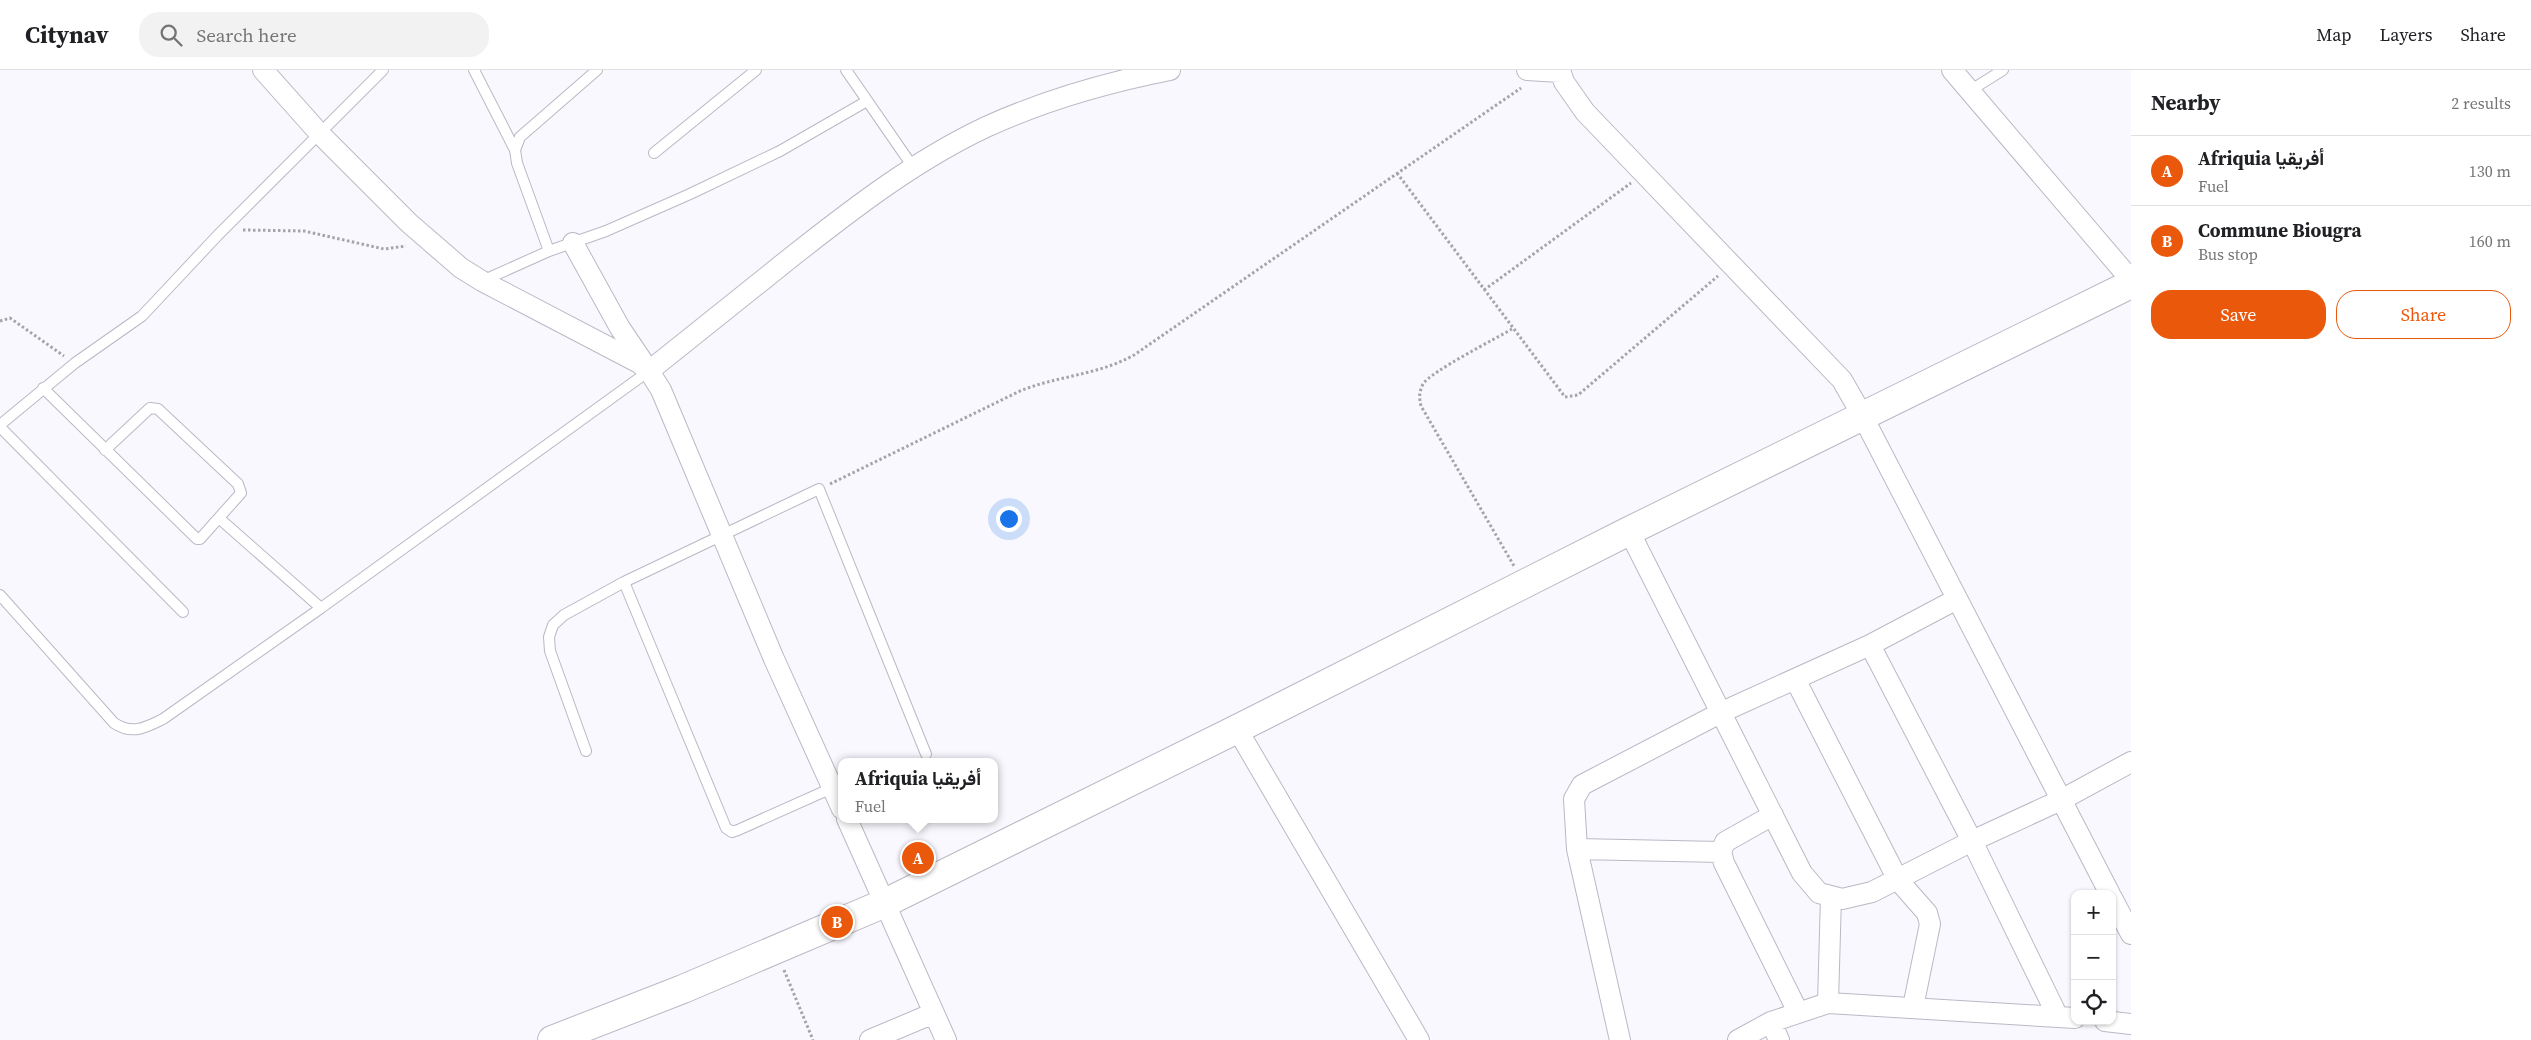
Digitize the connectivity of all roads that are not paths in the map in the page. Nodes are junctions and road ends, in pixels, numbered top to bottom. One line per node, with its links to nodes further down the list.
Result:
1 (263, 70): 13 (street)
2 (383, 70): 13 (lane)
3 (474, 70): 14 (lane)
4 (597, 70): 14 (lane)
5 (756, 70): 15 (lane)
6 (846, 70): 12 (lane)
7 (1170, 70): 16 (street)
8 (1952, 70): 11 (street)
9 (2003, 70): 11 (lane)
10 (1548, 71): 24 (street)
11 (1971, 90): 19 (street)
12 (867, 101): 16 (lane); 17 (lane)
13 (320, 134): 20 (street); 23 (lane)
14 (515, 150): 18 (lane)
15 (654, 153)
16 (913, 167): 22 (street)
17 (573, 243): 18 (lane); 22 (street)
18 (549, 251): 20 (lane)
19 (2131, 280)
20 (482, 281): 22 (street)
21 (2131, 284): 24 (main road)
22 (649, 371): 29 (street); 33 (lane)
23 (43, 388): 25 (lane); 26 (lane)
24 (1862, 415): 28 (main road); 32 (street)
25 (0, 426): 34 (lane)
26 (105, 450): 27 (lane); 27 (lane)
27 (220, 519): 33 (lane)
28 (1629, 531): 37 (street); 38 (main road)
29 (720, 534): 30 (lane); 40 (lane); 42 (street)
30 (624, 582): 39 (lane); 42 (lane)
31 (0, 595): 33 (lane)
32 (1957, 599): 35 (street); 43 (street)
33 (321, 608)
34 (183, 612)
35 (1870, 644): 36 (street); 47 (street)
36 (1795, 679): 37 (street); 50 (street)
37 (1722, 712): 45 (street); 48 (street)
38 (1238, 730): 53 (main road); 67 (street)
39 (586, 751)
40 (926, 754)
41 (2131, 762): 43 (street)
42 (832, 788): 44 (street)
43 (2061, 800): 47 (street); 51 (street)
44 (838, 801)
45 (1773, 815): 49 (street); 52 (street)
46 (849, 823): 53 (street)
47 (1972, 842): 50 (street); 60 (street)
48 (1577, 849): 49 (street); 68 (street)
49 (1721, 852): 58 (street)
50 (1898, 880): 52 (street); 57 (street)
51 (2108, 890)
52 (1831, 896): 56 (street)
53 (885, 903): 59 (street); 64 (main road)
54 (2116, 906): 55 (street)
55 (2131, 934)
56 (1828, 1003): 57 (street); 58 (street)
57 (1913, 1007): 60 (street)
58 (1798, 1012): 63 (street)
59 (934, 1013): 65 (street); 66 (street)
60 (2066, 1018)
61 (2116, 1022): 62 (street)
62 (2131, 1024)
63 (1775, 1031): 69 (street)
64 (552, 1040)
65 (870, 1040)
66 (946, 1040)
67 (1419, 1040)
68 (1620, 1040)
69 (1739, 1040)

